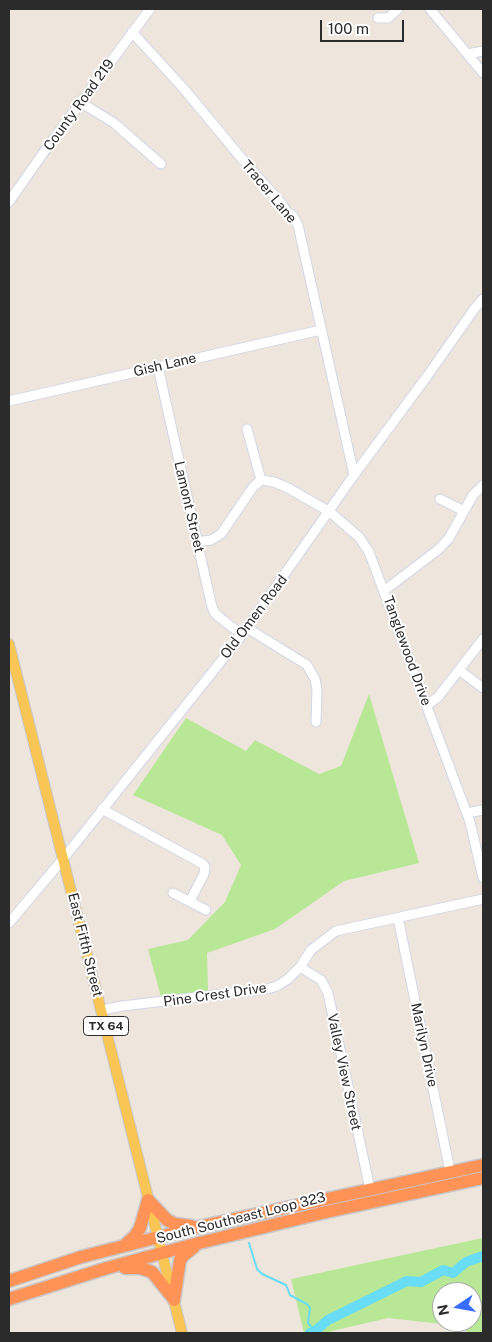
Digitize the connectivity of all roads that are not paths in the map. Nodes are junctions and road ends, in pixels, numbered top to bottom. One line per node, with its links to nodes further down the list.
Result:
1 (150, 9): 5 (street, County Road 219)
2 (398, 9): 4 (street)
3 (430, 9): 7 (street)
4 (378, 18)
5 (132, 32): 9 (street, County Road 219); 13 (street, Tracer Lane)
6 (483, 51): 7 (street)
7 (468, 54): 8 (street)
8 (483, 73)
9 (80, 102): 10 (street); 11 (street, County Road 219)
10 (161, 164)
11 (9, 202)
12 (483, 299): 17 (street, Old Omen Road)
13 (321, 330): 14 (street, Gish Lane); 17 (street, Tracer Lane)
14 (158, 367): 15 (street, Gish Lane); 23 (street, Lamont Street)
15 (9, 401)
16 (247, 428): 18 (street)
17 (354, 476): 22 (street, Old Omen Road)
18 (261, 480): 22 (street, Tanglewood Drive); 23 (street)
19 (483, 485): 21 (street)
20 (440, 499): 21 (street)
21 (464, 511): 24 (street)
22 (330, 512): 24 (street, Tanglewood Drive); 25 (street, Old Omen Road)
23 (196, 542): 25 (street, Lamont Street)
24 (385, 590): 30 (street, Tanglewood Drive)
25 (244, 632): 31 (street, Lamont Street); 32 (street, Old Omen Road)
26 (483, 638): 28 (street)
27 (9, 644): 35 (main road, East Fifth Street / TX 64)
28 (459, 670): 29 (street); 30 (street)
29 (483, 688)
30 (427, 705): 34 (street, Tanglewood Drive)
31 (316, 722)
32 (102, 809): 35 (street, Old Omen Road); 39 (street)
33 (483, 810): 34 (street)
34 (467, 813): 36 (street, Tanglewood Drive)
35 (63, 859): 42 (street, Old Omen Road); 44 (main road, East Fifth Street / TX 64)
36 (483, 878)
37 (173, 893): 39 (street)
38 (483, 899): 41 (street, Pine Crest Drive)
39 (190, 902): 40 (street)
40 (206, 910)
41 (398, 918): 43 (street, Pine Crest Drive); 46 (street, Marilyn Drive)
42 (9, 923)
43 (300, 967): 44 (street, Pine Crest Drive); 48 (street, Valley View Street)
44 (102, 1010): 49 (main road, East Fifth Street / TX 64)
45 (483, 1165): 46 (highway, South Southeast Loop 323)
46 (450, 1172): 48 (highway, South Southeast Loop 323)
47 (483, 1178): 50 (highway, South Southeast Loop 323)
48 (370, 1189): 50 (highway); 51 (highway, South Southeast Loop 323)
49 (148, 1200): 51 (highway); 52 (main road, East Fifth Street / TX 64); 54 (highway)
50 (344, 1209): 53 (highway, South Southeast Loop 323)
51 (198, 1227): 52 (highway, South Southeast Loop 323)
52 (158, 1237): 54 (highway, South Southeast Loop 323); 55 (main road, East Fifth Street / TX 64)
53 (199, 1243): 55 (highway, South Southeast Loop 323); 59 (highway)
54 (118, 1247): 57 (highway, South Southeast Loop 323)
55 (162, 1253): 56 (highway, South Southeast Loop 323); 59 (main road, East Fifth Street / TX 64)
56 (107, 1268): 58 (highway, South Southeast Loop 323); 59 (highway)
57 (9, 1281)
58 (9, 1299)
59 (174, 1299): 60 (main road, East Fifth Street / TX 64)
60 (182, 1333)

